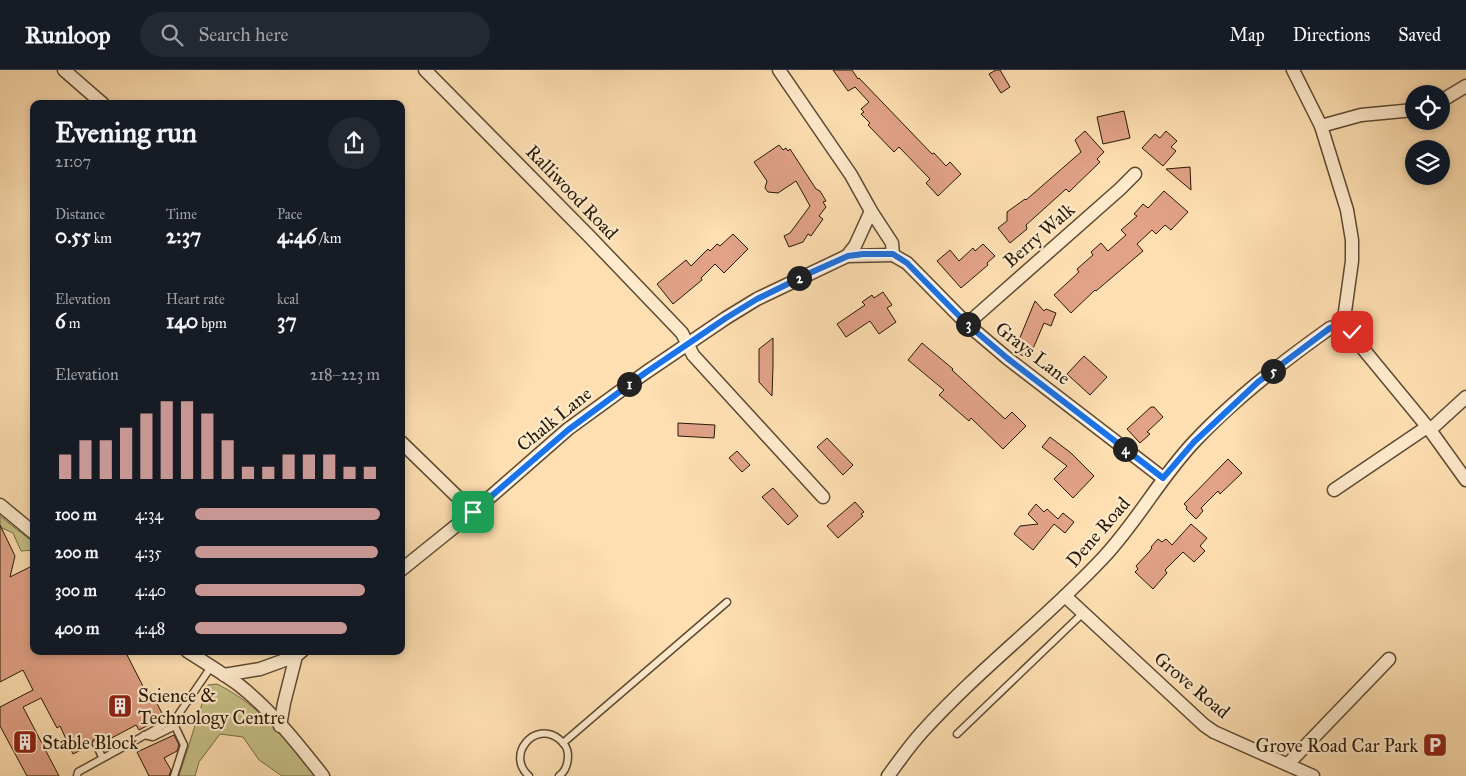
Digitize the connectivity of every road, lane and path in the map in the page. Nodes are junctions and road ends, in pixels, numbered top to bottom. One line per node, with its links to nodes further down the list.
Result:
1 (64, 70): 7 (street)
2 (425, 70): 16 (street, Ralliwood Road)
3 (779, 70): 11 (street)
4 (1293, 70): 9 (street)
5 (1466, 86): 6 (street)
6 (1450, 96)
7 (98, 100)
8 (1405, 111): 9 (street)
9 (1321, 126): 15 (street)
10 (1135, 174): 14 (street, Berry Walk)
11 (871, 211): 12 (street); 13 (street)
12 (893, 254): 13 (street, Chalk Lane); 14 (street, Grays Lane)
13 (848, 256): 16 (street, Chalk Lane)
14 (967, 324): 20 (street, Grays Lane)
15 (1343, 326): 18 (street); 20 (street, Dene Road)
16 (688, 344): 23 (street, Ralliwood Road); 25 (street, Chalk Lane)
17 (1466, 397): 18 (street)
18 (1429, 428): 21 (street); 22 (street)
19 (405, 446): 25 (street)
20 (1163, 478): 28 (street, Dene Road)
21 (1466, 480)
22 (1334, 490)
23 (823, 497)
24 (0, 505): 26 (street)
25 (473, 512): 27 (street, Chalk Lane)
26 (30, 530)
27 (405, 567)
28 (1065, 596): 30 (street, Grove Road); 49 (street, Dene Road)
29 (727, 602): 40 (lane)
30 (1083, 613): 39 (lane); 43 (street, Grove Road)
31 (193, 655): 35 (street)
32 (296, 655): 36 (street)
33 (299, 655): 38 (street)
34 (1389, 659): 43 (street)
35 (211, 667): 36 (street); 37 (lane)
36 (224, 675): 38 (street)
37 (174, 721): 42 (lane); 45 (lane)
38 (280, 726): 46 (street)
39 (957, 734)
40 (563, 743): 47 (lane); 48 (lane)
41 (96, 744): 42 (lane)
42 (102, 757): 44 (lane)
43 (1288, 764): 50 (street, Grove Road)
44 (77, 776)
45 (174, 776)
46 (323, 776)
47 (530, 776)
48 (559, 776)
49 (888, 776)
50 (1313, 776)

